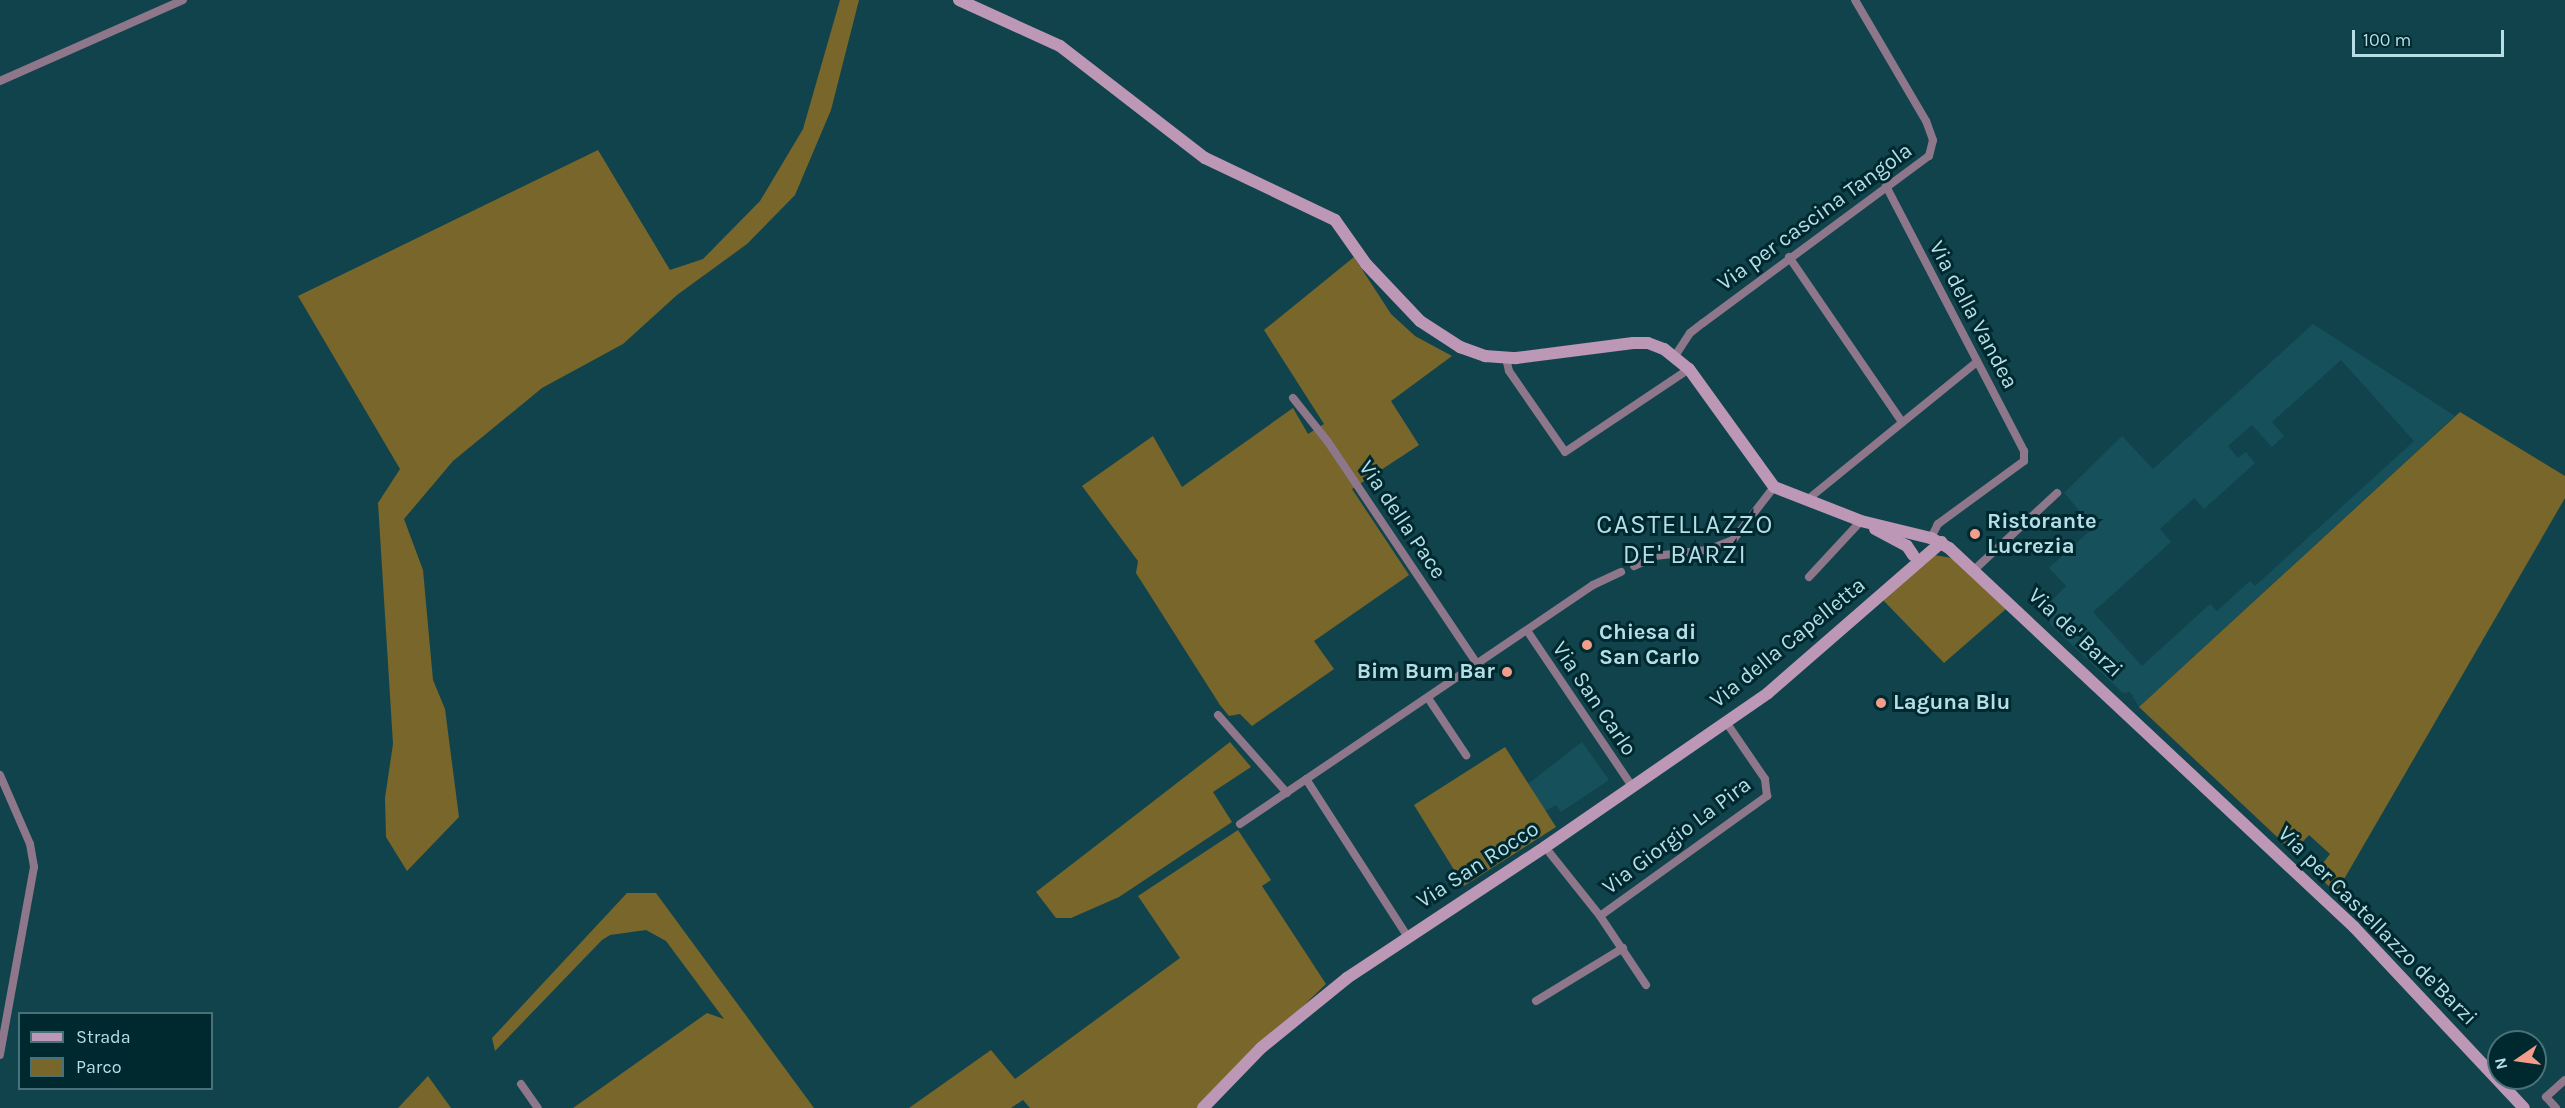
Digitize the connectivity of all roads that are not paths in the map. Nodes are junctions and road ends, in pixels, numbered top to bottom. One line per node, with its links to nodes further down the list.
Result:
1 (183, 0): 4 (street)
2 (959, 0): 8 (street)
3 (1855, 0): 5 (street, Via per cascina Tangola)
4 (0, 81)
5 (1886, 186): 6 (street, Via per cascina Tangola); 9 (street, Via della Vandea)
6 (1789, 257): 7 (street, Via per cascina Tangola); 12 (street)
7 (1675, 356): 8 (street); 10 (street)
8 (1506, 358): 10 (street)
9 (1977, 362): 12 (street); 17 (street, Via della Vandea)
10 (1689, 369): 13 (street)
11 (1293, 398): 25 (street, Via della Pace)
12 (1902, 422): 15 (street)
13 (1774, 487): 15 (street); 19 (street)
14 (2057, 493): 20 (street)
15 (1807, 500): 16 (street)
16 (1861, 521): 17 (street, Via de' Barzi); 18 (street); 23 (street)
17 (1936, 540): 18 (street); 20 (street, Via de' Barzi); 21 (street, Via della Capelletta)
18 (1913, 555): 21 (street)
19 (1634, 566)
20 (1975, 569): 31 (street, Via de' Barzi)
21 (1909, 571): 28 (street, Via della Capelletta)
22 (1621, 572): 24 (street)
23 (1809, 577)
24 (1528, 632): 25 (street); 33 (street, Via San Carlo)
25 (1478, 665): 26 (street)
26 (1428, 698): 29 (street); 32 (street)
27 (1218, 716): 34 (street)
28 (1726, 722): 33 (street, Via della Capelletta); 37 (street, Via Giorgio La Pira)
29 (1466, 755)
30 (0, 775): 42 (street)
31 (2197, 776): 47 (street, Via per Castellazzo de'Barzi)
32 (1306, 779): 34 (street); 38 (street)
33 (1632, 786): 36 (street, Via San Rocco)
34 (1287, 793): 35 (street)
35 (1240, 824)
36 (1545, 847): 37 (street); 38 (street, Via San Rocco)
37 (1600, 916): 39 (street)
38 (1407, 936): 46 (street, Via San Rocco)
39 (1623, 948): 40 (street); 41 (street)
40 (1646, 985)
41 (1536, 1001)
42 (0, 1055)
43 (2565, 1080): 48 (street)
44 (520, 1084): 45 (street)
45 (538, 1108)
46 (1203, 1108)
47 (2524, 1108)
48 (2556, 1108)

